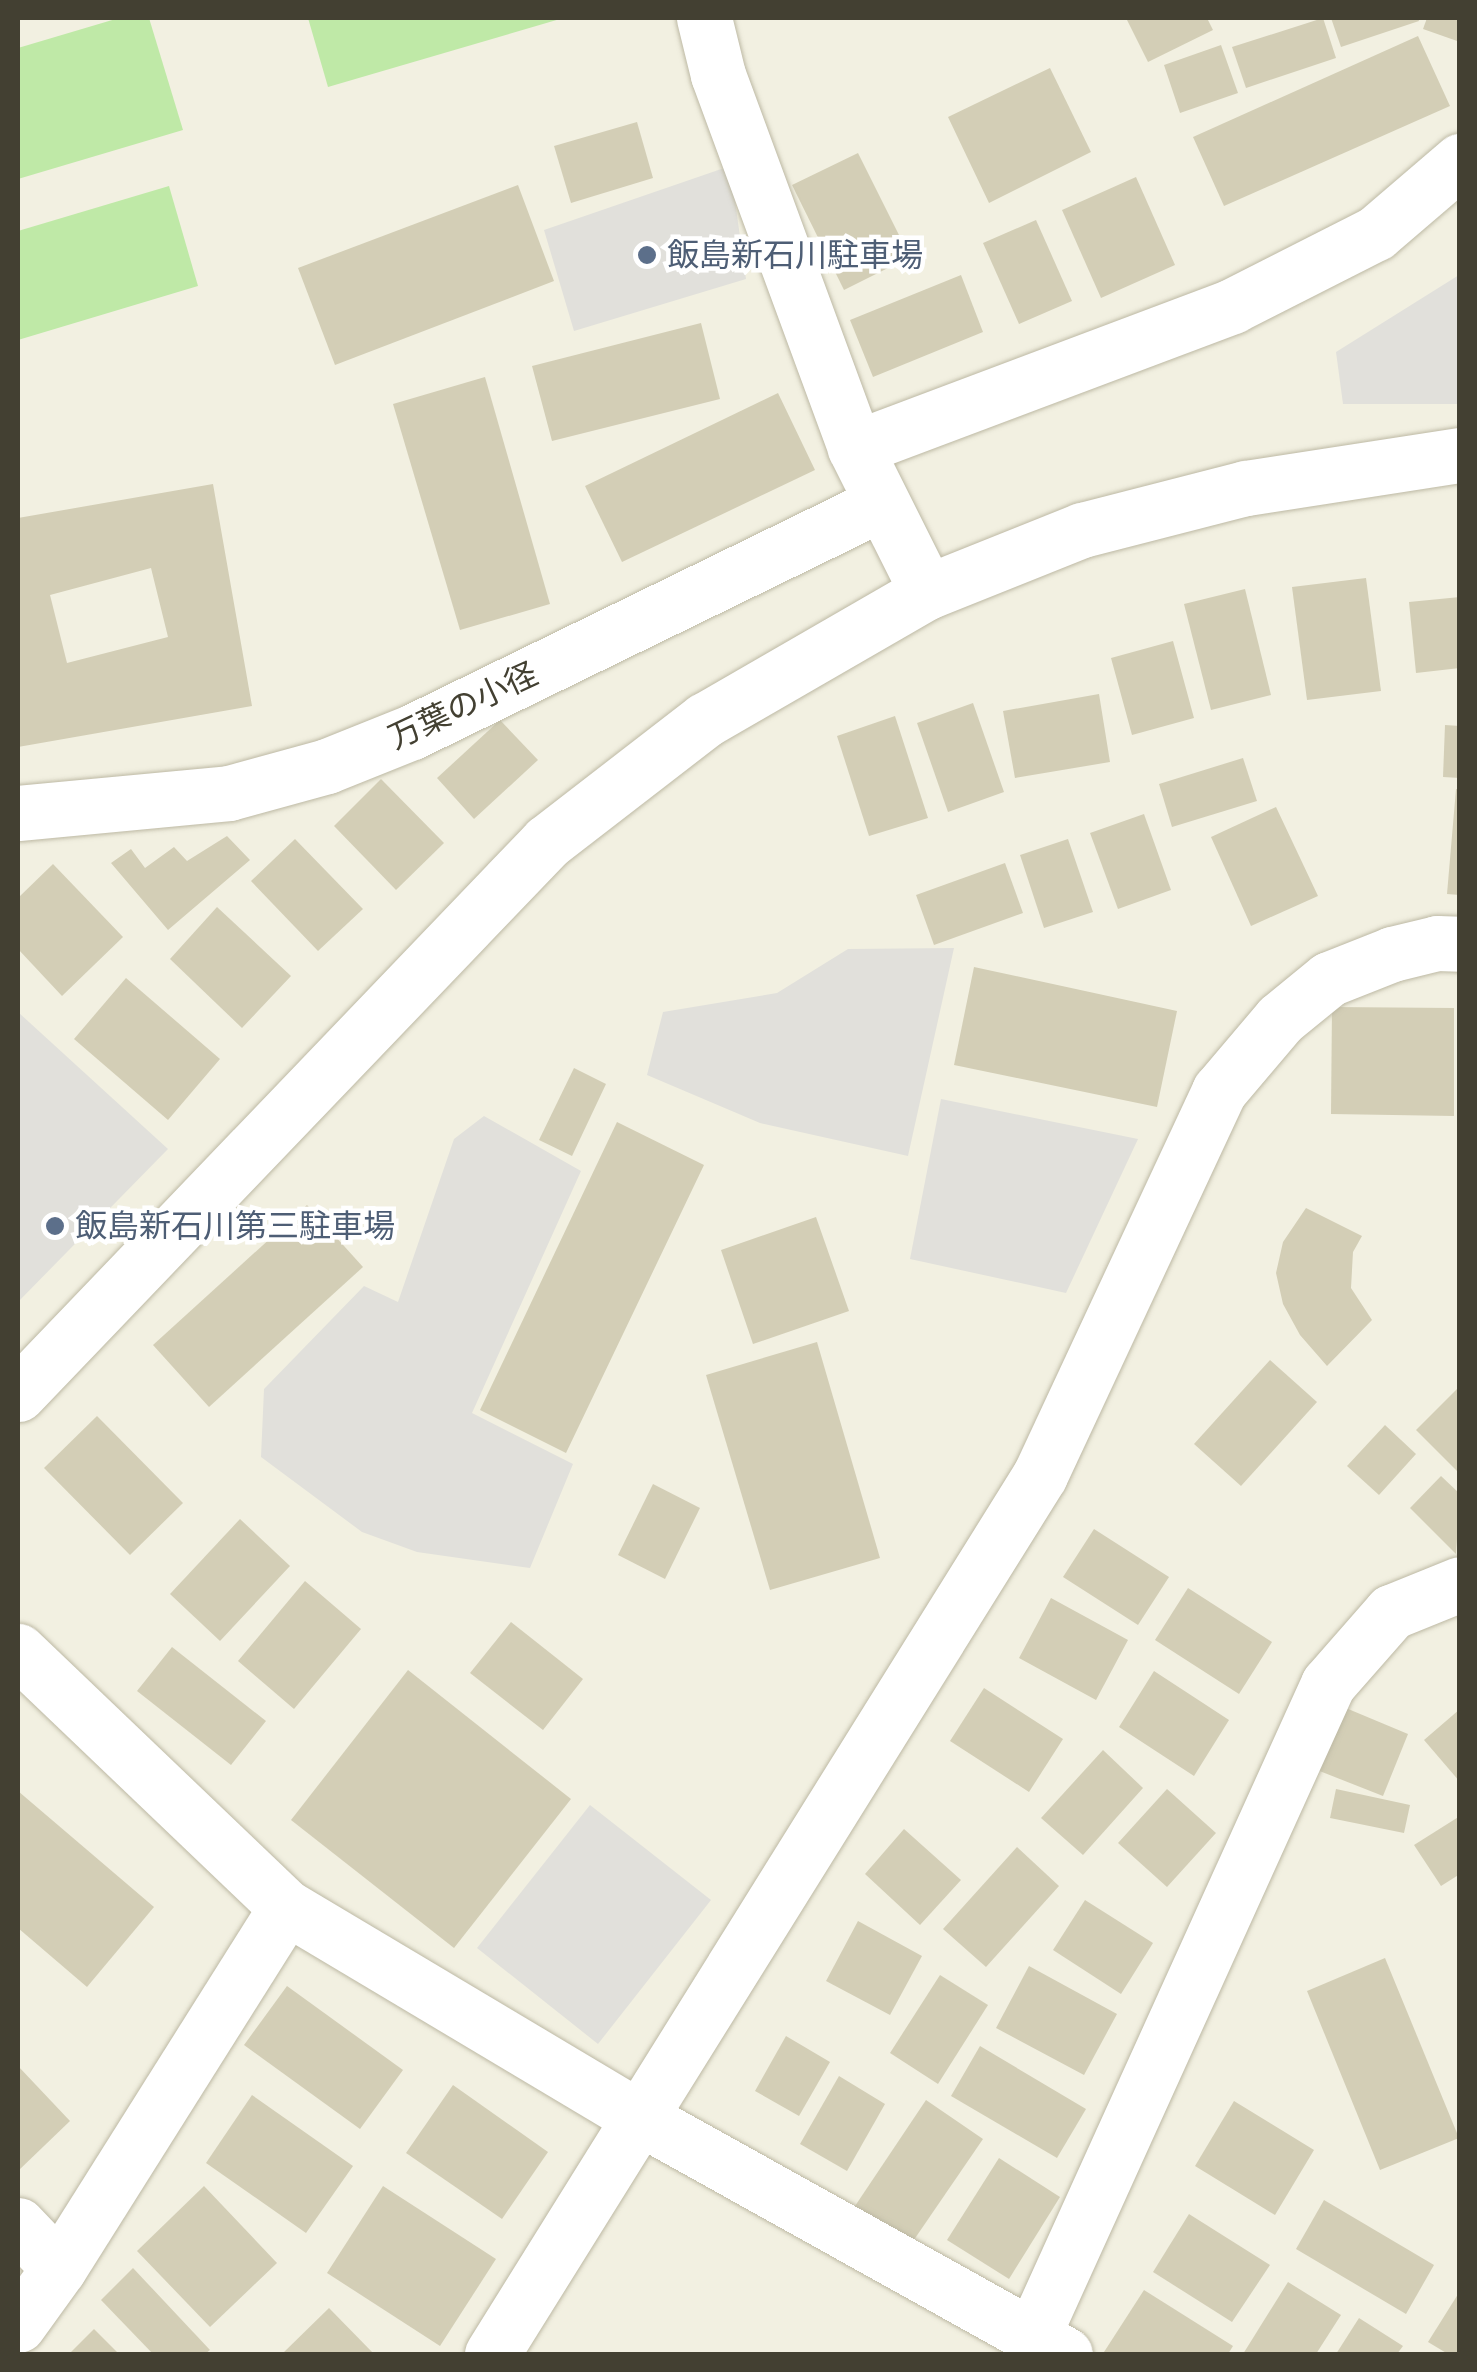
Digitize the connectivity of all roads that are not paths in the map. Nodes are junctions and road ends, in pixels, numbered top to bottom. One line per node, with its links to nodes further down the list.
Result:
1 (704, 18): 3 (street)
2 (1460, 161): 3 (street)
3 (854, 448): 5 (street)
4 (1460, 454): 6 (street)
5 (880, 504): 6 (street); 7 (street, 万葉の小径)
6 (927, 592): 9 (street)
7 (18, 813)
8 (1460, 944): 13 (street)
9 (18, 1394)
10 (1460, 1584): 17 (street)
11 (18, 1651): 12 (street)
12 (286, 1906): 13 (street); 15 (street)
13 (642, 2119): 17 (street); 18 (street)
14 (18, 2225): 15 (street)
15 (59, 2268): 16 (street)
16 (18, 2325)
17 (1049, 2345)
18 (492, 2354)

